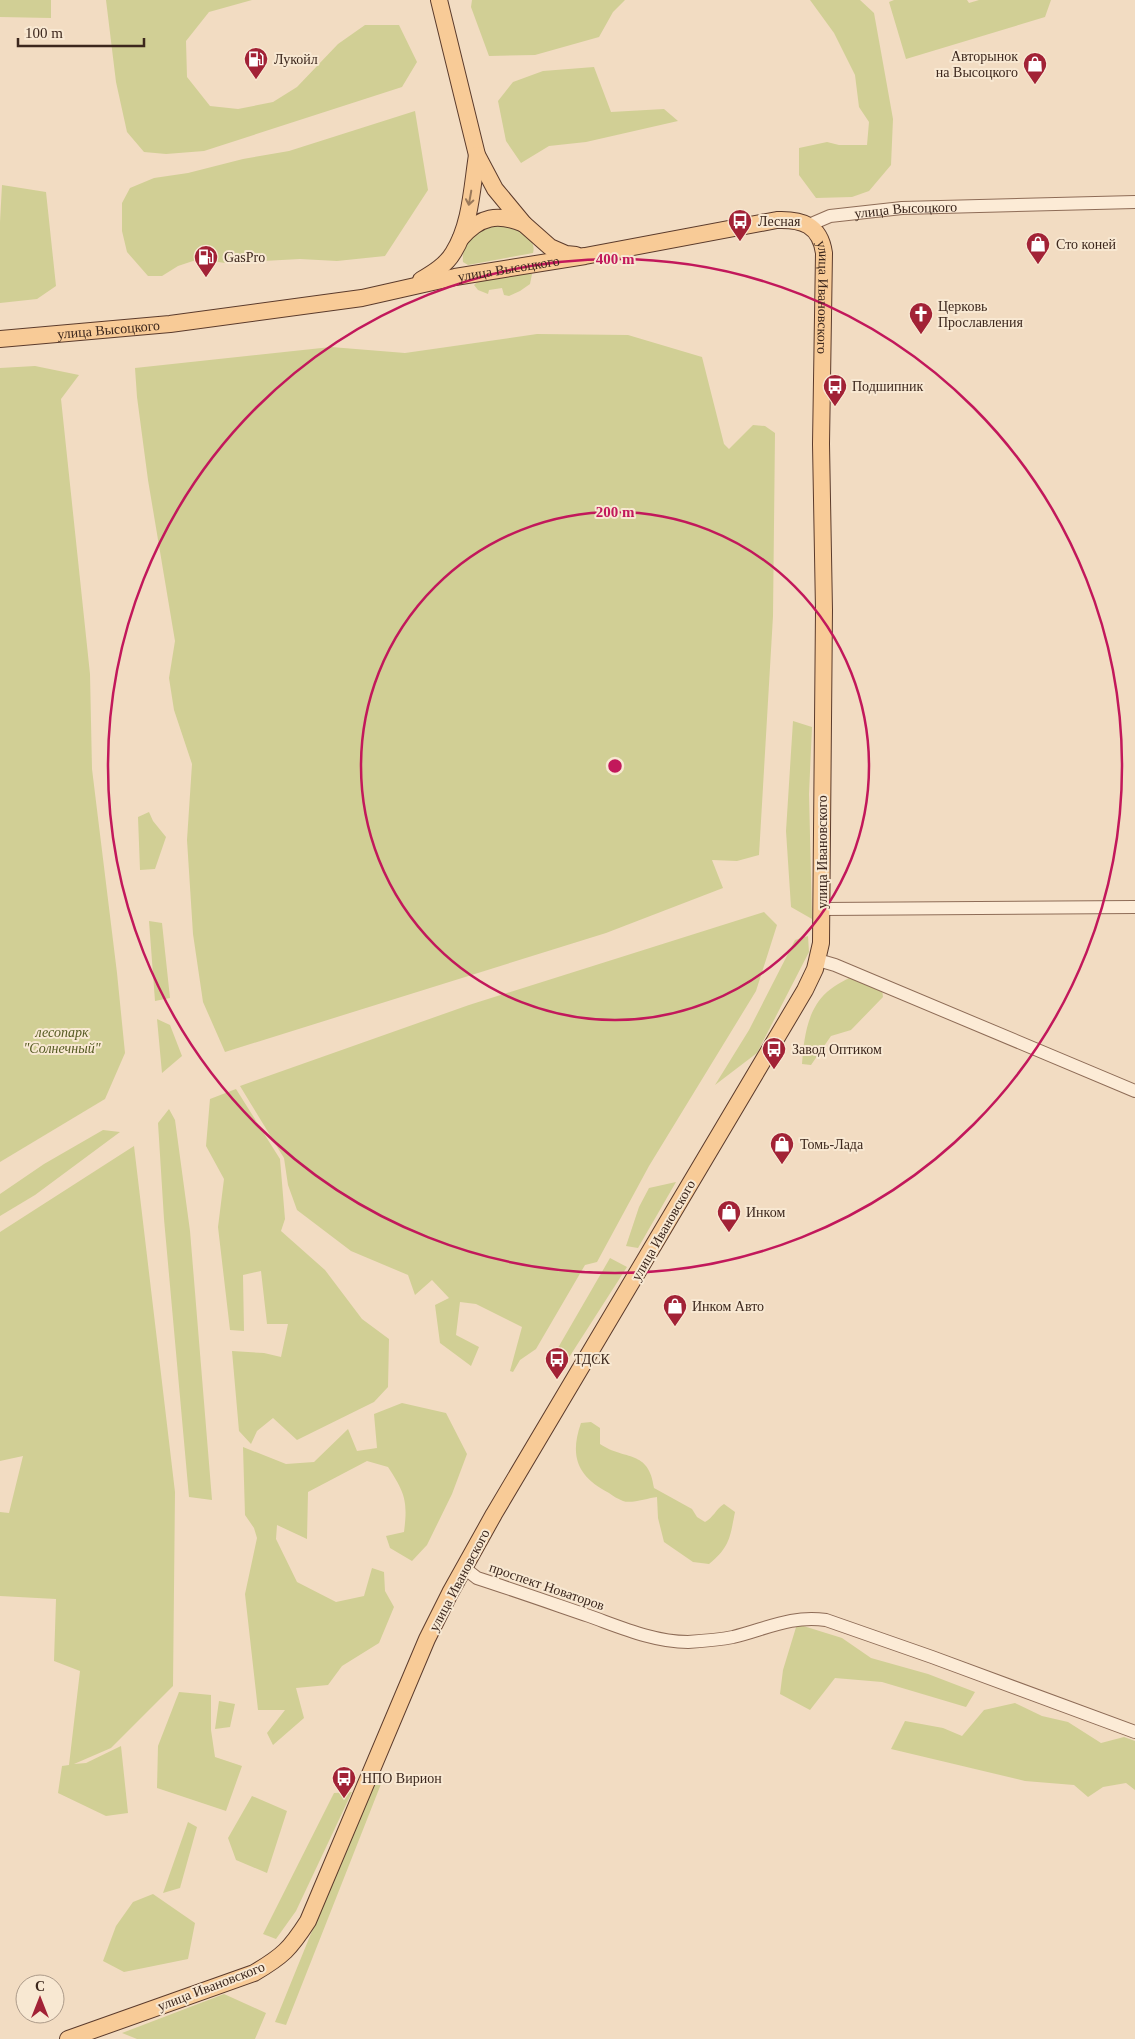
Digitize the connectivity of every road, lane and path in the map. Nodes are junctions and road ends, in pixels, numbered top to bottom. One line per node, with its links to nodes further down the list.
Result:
1 (439, 0): 2 (main road)
2 (477, 155): 5 (main road); 6 (main road, one-way to 6)
3 (1135, 202): 4 (street, улица Высоцкого)
4 (809, 225): 7 (main road, улица Высоцкого); 13 (main road, улица Ивановского)
5 (528, 228): 6 (main road); 7 (main road); 8 (main road)
6 (456, 247): 9 (main road); 10 (main road)
7 (586, 256): 8 (main road, улица Высоцкого)
8 (546, 262): 9 (main road, улица Высоцкого)
9 (455, 277): 10 (main road, улица Высоцкого)
10 (413, 286): 11 (main road, улица Высоцкого)
11 (0, 339)
12 (1135, 907): 13 (street)
13 (822, 909): 14 (main road, улица Ивановского)
14 (818, 960): 15 (street); 16 (main road, улица Ивановского)
15 (1135, 1091)
16 (463, 1567): 17 (street, проспект Новаторов); 18 (main road, улица Ивановского)
17 (1135, 1732)
18 (101, 2034): 19 (main road, улица Ивановского)
19 (68, 2039)

